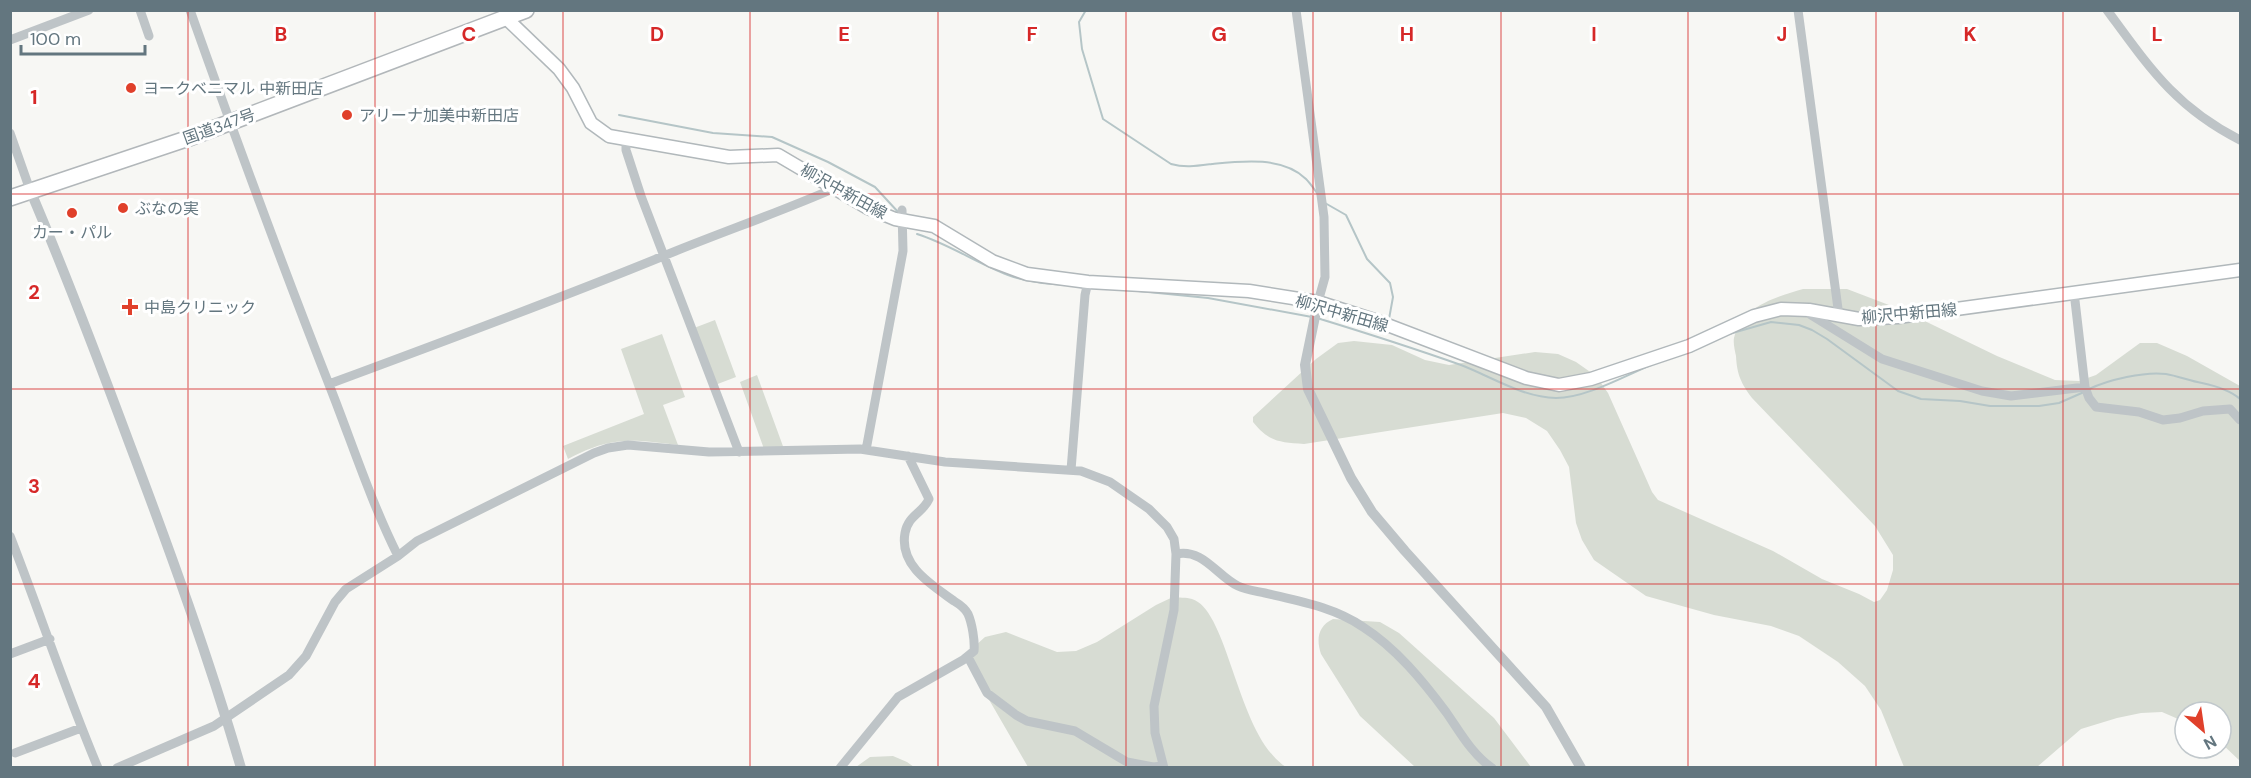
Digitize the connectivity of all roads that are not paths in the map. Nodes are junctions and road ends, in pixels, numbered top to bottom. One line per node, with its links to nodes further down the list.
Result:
1 (88, 10): 10 (street)
2 (140, 10): 9 (street)
3 (190, 10): 11 (street)
4 (526, 10): 8 (highway, 国道347号)
5 (1296, 10): 23 (street)
6 (1798, 10): 25 (street)
7 (2107, 10): 14 (street)
8 (501, 14): 11 (highway, 国道347号); 13 (main road, 柳沢中新田線)
9 (149, 36)
10 (10, 40)
11 (230, 122): 16 (highway, 国道347号); 26 (street)
12 (10, 133): 16 (street)
13 (626, 139): 15 (main road, 柳沢中新田線); 19 (street)
14 (2241, 140)
15 (835, 188): 18 (main road, 柳沢中新田線); 19 (street)
16 (30, 190): 17 (highway, 国道347号); 39 (street)
17 (10, 198)
18 (901, 216): 21 (main road, 柳沢中新田線); 29 (street)
19 (663, 256): 26 (street); 30 (street)
20 (2241, 270): 22 (main road, 柳沢中新田線)
21 (1088, 282): 23 (main road, 柳沢中新田線); 32 (street)
22 (2074, 292): 25 (main road, 柳沢中新田線); 27 (street)
23 (1318, 307): 24 (main road, 柳沢中新田線); 48 (street)
24 (1809, 310): 25 (main road, 柳沢中新田線); 27 (street)
25 (1839, 316)
26 (329, 384): 35 (street)
27 (2085, 387): 28 (street)
28 (2241, 420)
29 (866, 450): 30 (street); 31 (street)
30 (739, 452): 35 (street)
31 (908, 456): 32 (street); 38 (street)
32 (1071, 470): 34 (street)
33 (10, 536): 36 (street)
34 (1176, 554): 42 (street); 47 (street)
35 (398, 556): 39 (street)
36 (50, 639): 37 (street); 40 (street)
37 (10, 654)
38 (968, 657): 42 (street); 46 (street)
39 (227, 719): 44 (street); 45 (street)
40 (81, 728): 41 (street); 43 (street)
41 (15, 753)
42 (1162, 767)
43 (98, 768)
44 (117, 768)
45 (242, 768)
46 (840, 768)
47 (1492, 768)
48 (1581, 768)

